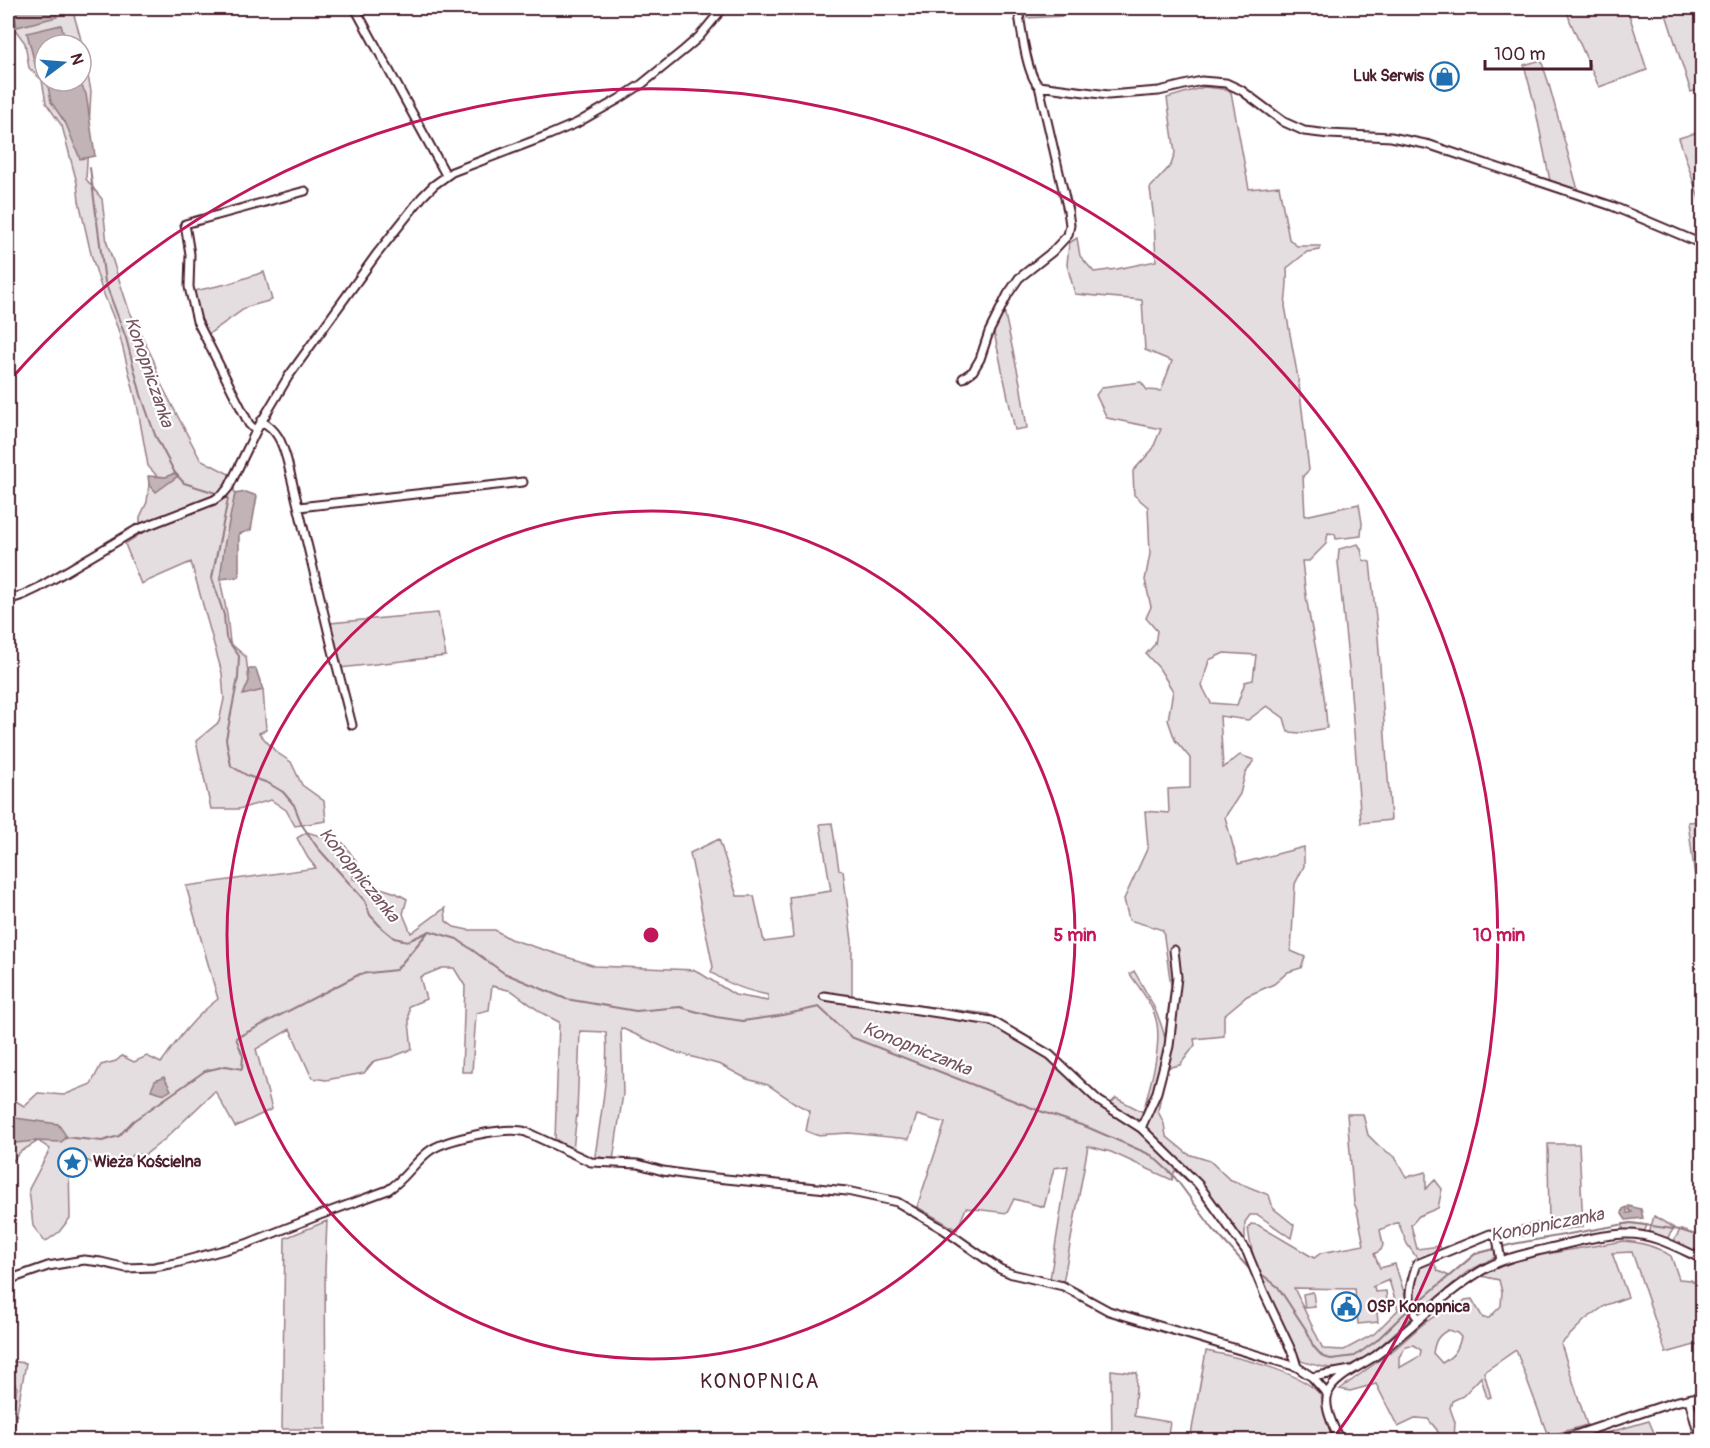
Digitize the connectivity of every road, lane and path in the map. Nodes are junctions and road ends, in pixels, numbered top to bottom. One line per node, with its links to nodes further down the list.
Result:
1 (355, 8): 5 (street)
2 (723, 8): 5 (street)
3 (1018, 8): 4 (street)
4 (1039, 86): 7 (street); 8 (street)
5 (446, 175): 9 (street)
6 (305, 190): 10 (street)
7 (1702, 244)
8 (963, 378)
9 (261, 421): 10 (street); 12 (street)
10 (256, 431): 13 (street)
11 (523, 482): 12 (street)
12 (299, 507): 14 (street)
13 (8, 600)
14 (352, 725)
15 (1174, 950): 17 (street)
16 (824, 996): 17 (street)
17 (1141, 1128): 22 (street)
18 (1702, 1260): 19 (street)
19 (1501, 1261): 21 (street); 21 (street)
20 (8, 1280): 22 (street)
21 (1419, 1319): 23 (street)
22 (1297, 1367): 24 (street)
23 (1352, 1370): 24 (street); 25 (street)
24 (1312, 1377): 25 (street)
25 (1328, 1395): 28 (street)
26 (1702, 1396): 27 (street)
27 (1689, 1399): 29 (street); 30 (street)
28 (1339, 1440)
29 (1560, 1440)
30 (1700, 1440)

